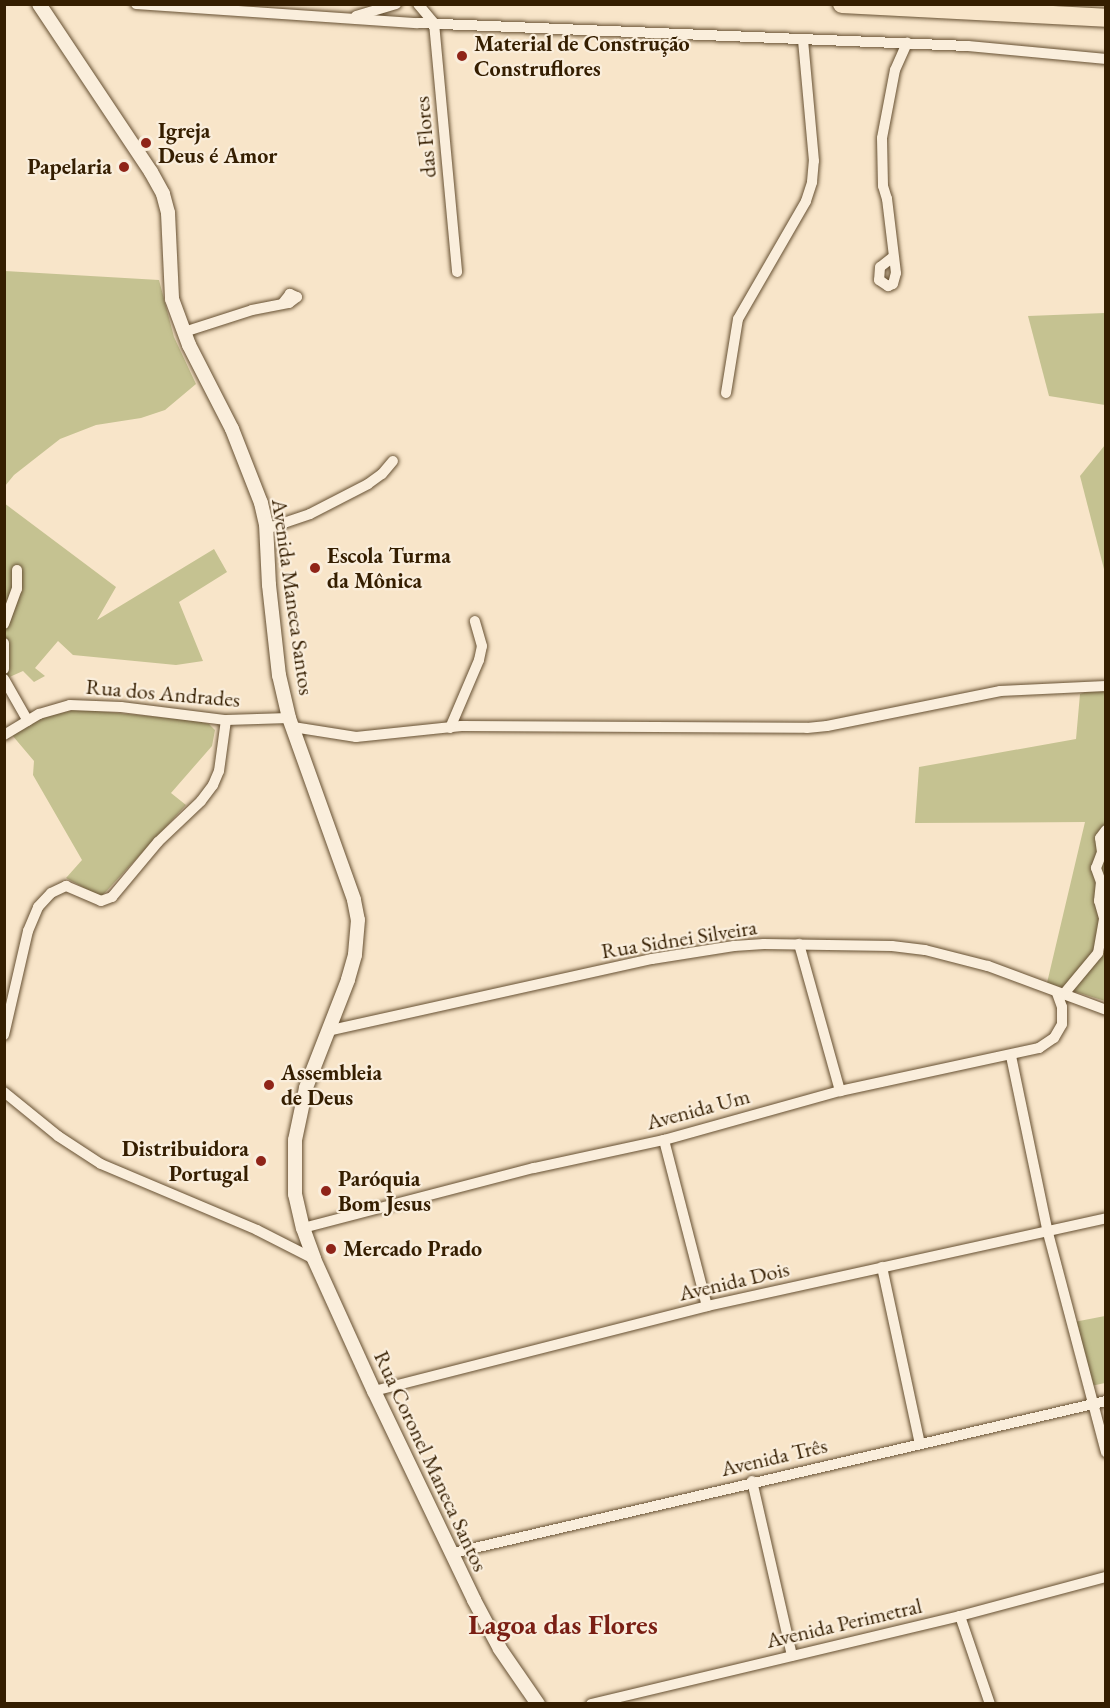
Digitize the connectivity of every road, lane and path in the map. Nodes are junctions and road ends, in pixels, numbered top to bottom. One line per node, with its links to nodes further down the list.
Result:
1 (39, 4): 16 (street, Avenida Maneca Santos)
2 (136, 4): 7 (street)
3 (396, 4): 7 (street)
4 (418, 4): 9 (street)
5 (842, 4): 6 (highway)
6 (986, 8): 8 (highway)
7 (349, 18): 9 (street)
8 (1106, 18)
9 (434, 23): 10 (street); 14 (street, das Flores)
10 (803, 39): 11 (street); 17 (street)
11 (907, 43): 12 (street); 13 (street)
12 (1106, 59)
13 (893, 257)
14 (457, 272)
15 (283, 303): 16 (street)
16 (184, 332): 19 (street, Avenida Maneca Santos)
17 (726, 393)
18 (393, 461): 19 (street)
19 (266, 529): 29 (street, Avenida Maneca Santos)
20 (17, 570): 22 (street)
21 (475, 621): 30 (street)
22 (4, 624)
23 (4, 643): 24 (street)
24 (4, 669)
25 (4, 679): 28 (street)
26 (1106, 686): 30 (street, Rua dos Andrades)
27 (226, 720): 28 (street, Rua dos Andrades); 29 (street, Rua dos Andrades); 37 (street)
28 (28, 721): 31 (street, Rua dos Andrades)
29 (291, 722): 30 (street, Rua dos Andrades); 36 (street, Avenida Maneca Santos)
30 (450, 728)
31 (4, 735)
32 (1106, 830): 34 (street)
33 (799, 944): 34 (street, Rua Sidnei Silveira); 36 (street, Rua Sidnei Silveira); 39 (street)
34 (1060, 994): 35 (street, Rua Sidnei Silveira); 38 (street, Avenida Um)
35 (1106, 1010)
36 (327, 1031): 43 (street, Avenida Maneca Santos)
37 (4, 1035)
38 (1011, 1056): 39 (street, Avenida Um); 44 (street)
39 (840, 1091): 41 (street, Avenida Um)
40 (4, 1092): 45 (street)
41 (664, 1140): 43 (street, Avenida Um); 47 (street)
42 (1106, 1218): 44 (street, Avenida Dois)
43 (303, 1228): 45 (street, Rua Coronel Maneca Santos)
44 (1047, 1229): 46 (street, Avenida Dois); 50 (street)
45 (314, 1259): 48 (street, Rua Coronel Maneca Santos)
46 (882, 1267): 47 (street, Avenida Dois); 51 (street)
47 (707, 1306): 48 (street, Avenida Dois)
48 (374, 1391): 54 (street, Rua Coronel Maneca Santos)
49 (1106, 1401): 50 (street, Avenida Três)
50 (1094, 1404): 51 (street, Avenida Três); 52 (street)
51 (920, 1444): 53 (street, Avenida Três)
52 (1106, 1452)
53 (752, 1481): 54 (street, Avenida Três); 57 (street)
54 (453, 1552): 58 (street, Rua Coronel Maneca Santos)
55 (1106, 1577): 56 (street, Avenida Perimetral)
56 (960, 1616): 57 (street, Avenida Perimetral); 60 (street)
57 (792, 1655): 59 (street, Avenida Perimetral)
58 (538, 1704)
59 (591, 1704)
60 (990, 1704)

